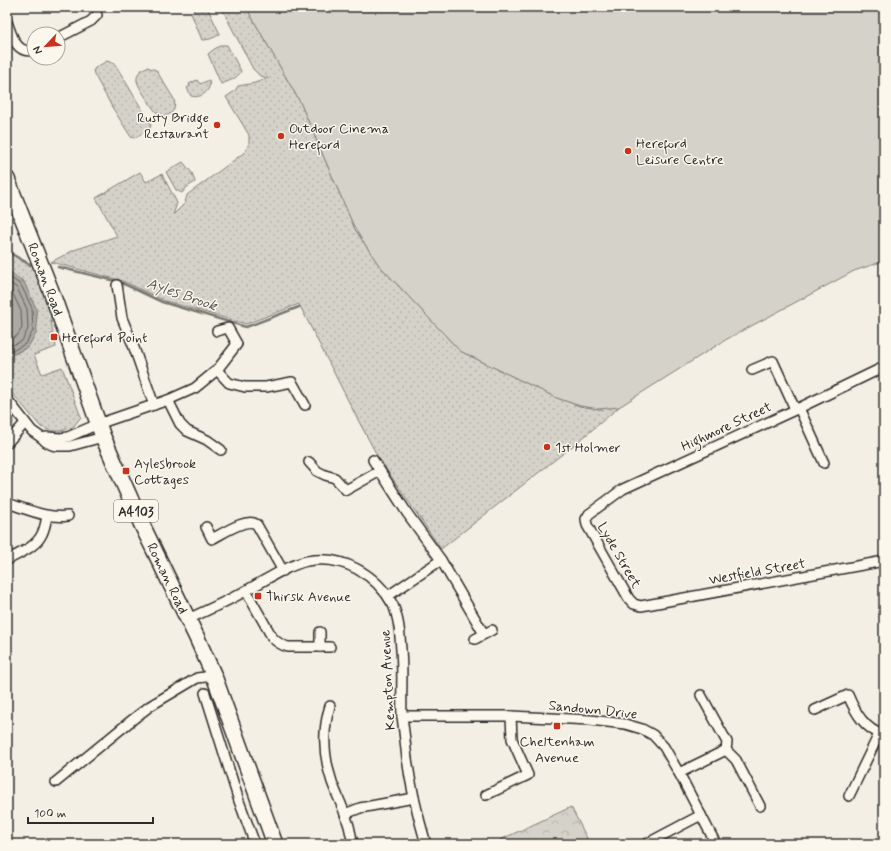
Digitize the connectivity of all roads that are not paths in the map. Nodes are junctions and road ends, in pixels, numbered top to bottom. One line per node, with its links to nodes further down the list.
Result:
1 (97, 15): 3 (street)
2 (7, 22): 4 (street)
3 (66, 34)
4 (26, 50)
5 (7, 179): 17 (main road, Roman Road / A4103)
6 (117, 284): 13 (street)
7 (217, 331): 9 (street)
8 (884, 367): 15 (street, Highmore Street)
9 (217, 370): 12 (street); 14 (street)
10 (752, 370): 15 (street)
11 (7, 399): 16 (street)
12 (168, 400): 13 (street); 20 (street)
13 (154, 405): 17 (street)
14 (305, 405)
15 (797, 409): 23 (street); 28 (street, Highmore Street)
16 (25, 423): 18 (street); 19 (street)
17 (100, 430): 18 (street); 18 (street); 37 (main road, Roman Road / A4103)
18 (42, 438)
19 (7, 443)
20 (220, 450)
21 (373, 460): 24 (street)
22 (309, 462): 24 (street)
23 (824, 463)
24 (380, 471): 31 (street)
25 (7, 503): 26 (street)
26 (47, 516): 27 (street); 30 (street)
27 (68, 516)
28 (586, 519): 36 (street, Lyde Street)
29 (206, 527): 33 (street)
30 (7, 560)
31 (441, 560): 35 (street); 39 (street)
32 (884, 561): 36 (street, Westfield Street)
33 (283, 571): 34 (street, Kempton Avenue); 35 (street, Kempton Avenue)
34 (246, 591): 37 (street, Kempton Avenue); 40 (street)
35 (388, 596): 47 (street, Kempton Avenue)
36 (634, 604)
37 (188, 620): 42 (main road, Roman Road / A4103)
38 (320, 632): 40 (street)
39 (475, 639)
40 (320, 647): 41 (street)
41 (330, 647)
42 (214, 676): 52 (street); 57 (main road, Roman Road / A4103)
43 (205, 693): 57 (street, Roman Road)
44 (701, 695): 50 (street)
45 (330, 706): 58 (street)
46 (815, 710): 49 (street)
47 (402, 716): 48 (street, Sandown Drive); 55 (street, Kempton Avenue)
48 (512, 716): 51 (street, Sandown Drive); 53 (street)
49 (882, 734): 54 (street)
50 (726, 750): 51 (street); 56 (street)
51 (679, 773): 59 (street, Sandown Drive)
52 (56, 782)
53 (486, 795)
54 (849, 796)
55 (414, 798): 58 (street); 63 (street, Kempton Avenue)
56 (760, 806)
57 (254, 814): 60 (street, Roman Road); 61 (main road, Roman Road / A4103)
58 (345, 814): 62 (street)
59 (700, 815): 64 (street); 65 (street, Sandown Drive)
60 (255, 844)
61 (275, 844)
62 (352, 844)
63 (426, 844)
64 (646, 844)
65 (716, 844)

